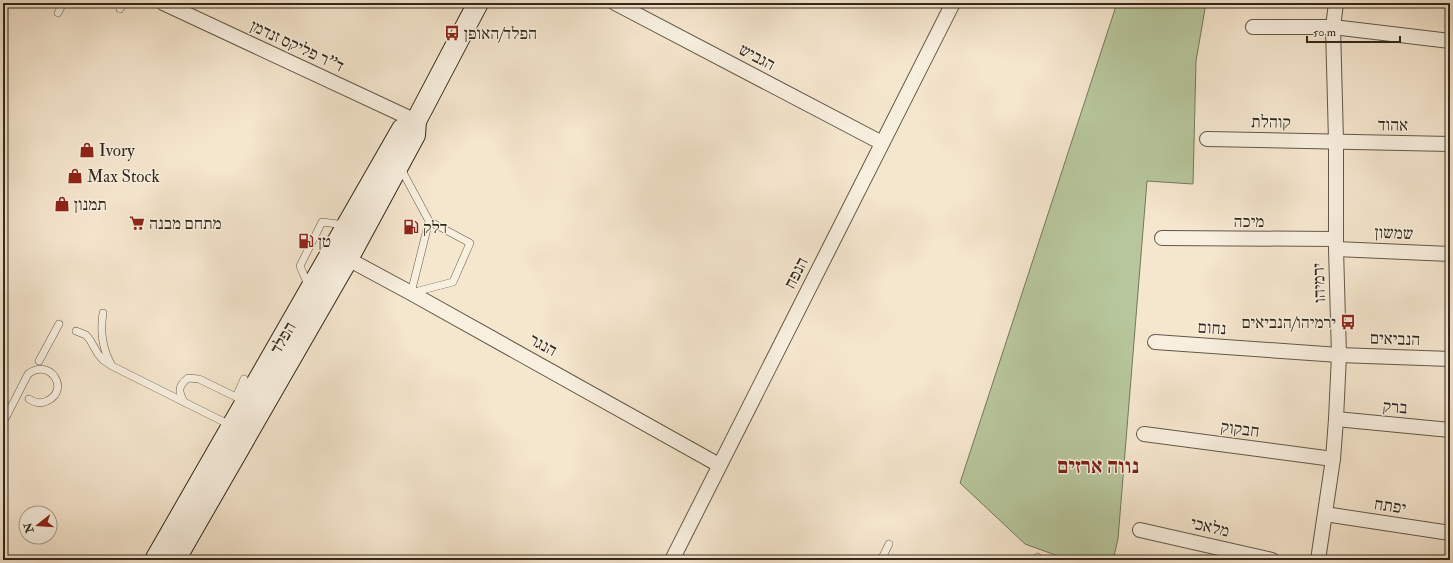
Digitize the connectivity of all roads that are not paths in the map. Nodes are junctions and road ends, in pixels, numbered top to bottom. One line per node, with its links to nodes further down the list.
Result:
1 (63, 3): 7 (lane)
2 (163, 3): 11 (street, ד''ר פליקס זנדמן)
3 (478, 3): 11 (street, הפלד)
4 (615, 3): 14 (street, הגביש)
5 (953, 3): 14 (street, הנפח)
6 (1336, 3): 9 (street, ירמיהו)
7 (58, 13)
8 (1253, 27): 9 (street)
9 (1333, 27): 10 (street); 13 (street, ירמיהו)
10 (1450, 41)
11 (416, 121): 16 (street, הפלד); 36 (street, הפלד)
12 (1207, 139): 13 (street, קוהלת)
13 (1336, 141): 15 (street, אהוד); 19 (street, ירמיהו)
14 (882, 143): 40 (street, הנפח)
15 (1450, 144)
16 (399, 165): 17 (lane); 21 (street, הפלד)
17 (429, 221): 22 (lane); 22 (lane)
18 (1162, 238): 19 (street, מיכה)
19 (1336, 244): 20 (street, שמשון); 27 (street, ירמיהו)
20 (1450, 254)
21 (348, 259): 22 (street, הנגר); 46 (street, הפלד)
22 (411, 292): 40 (street, הנגר)
23 (103, 313): 30 (lane)
24 (59, 324): 29 (lane)
25 (76, 331): 30 (lane)
26 (1155, 342): 27 (street, נחום)
27 (1339, 355): 28 (street, הנביאים); 35 (street, ירמיהו)
28 (1450, 359)
29 (39, 361)
30 (112, 366): 33 (lane)
31 (244, 379): 33 (lane)
32 (29, 399): 34 (lane)
33 (184, 402): 36 (lane)
34 (3, 418)
35 (1336, 419): 37 (street, ברק); 39 (street, ירמיהו)
36 (232, 426): 45 (street, הפלד)
37 (1450, 430)
38 (1144, 434): 39 (street, חבקוק)
39 (1333, 458): 41 (street, ירמיהו)
40 (719, 465): 47 (street, הנפח)
41 (1325, 514): 43 (street, יפתח); 50 (street, ירמיהו)
42 (1140, 530): 49 (street, מלאכי)
43 (1450, 533)
44 (889, 544): 48 (lane)
45 (155, 560)
46 (175, 560)
47 (672, 560)
48 (881, 560)
49 (1272, 560)
50 (1318, 560)

